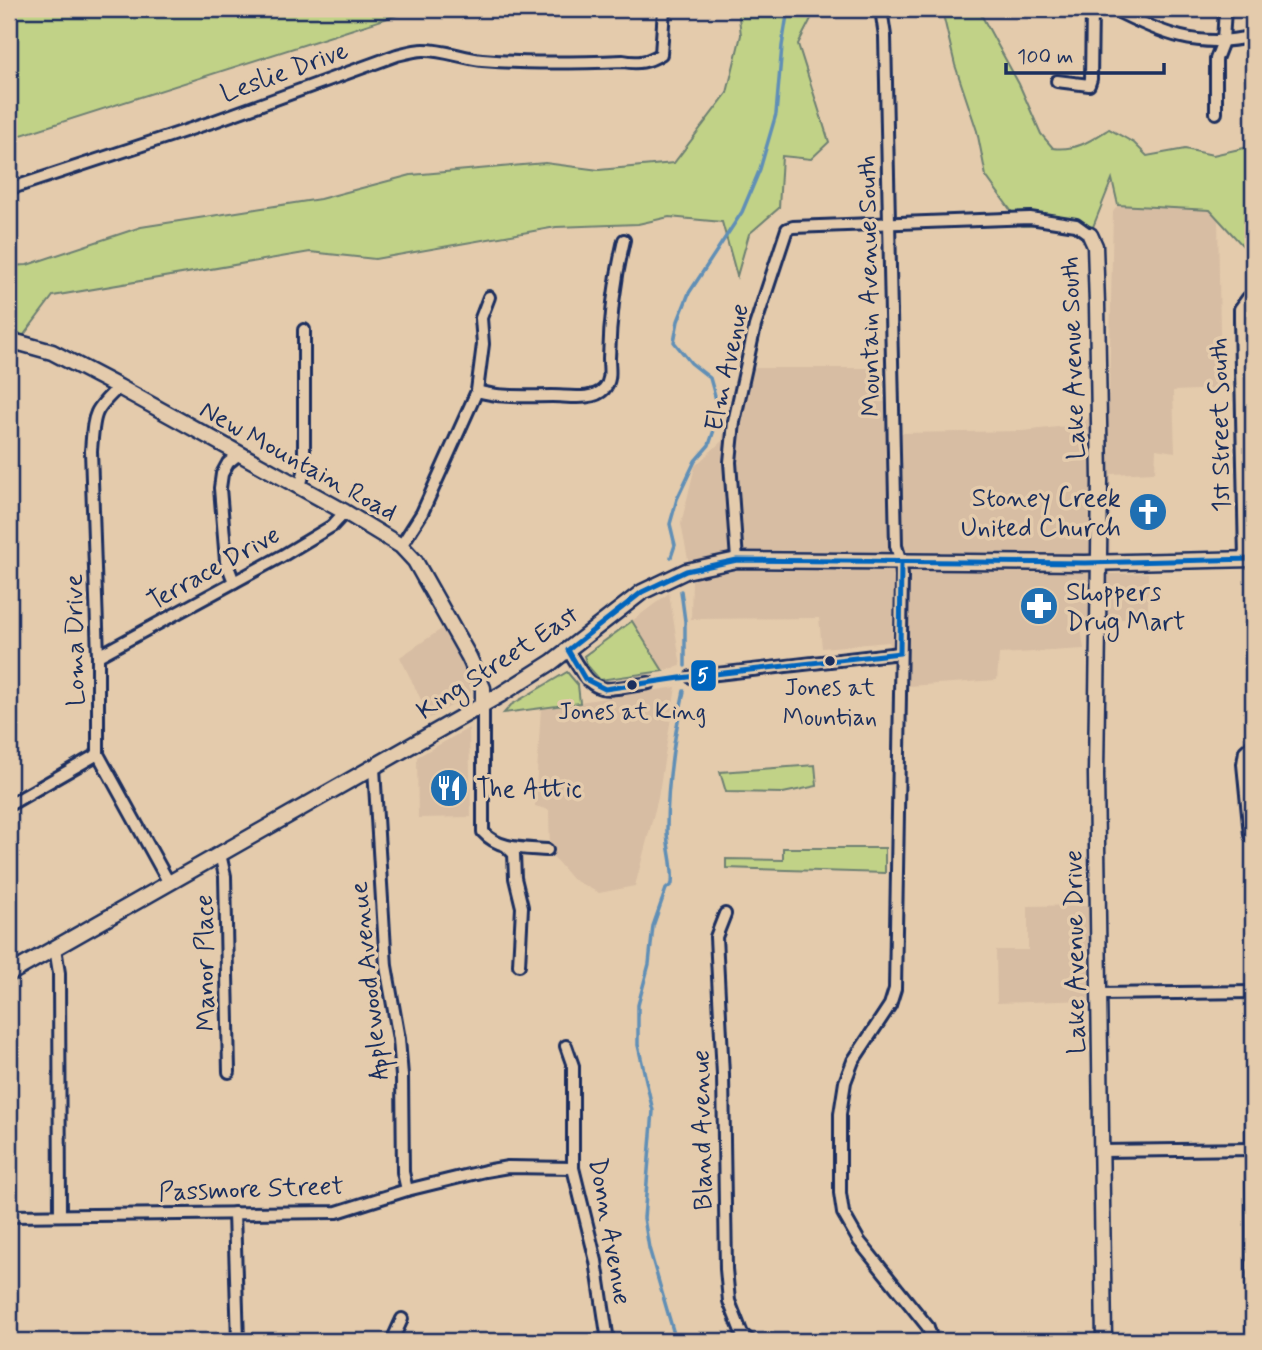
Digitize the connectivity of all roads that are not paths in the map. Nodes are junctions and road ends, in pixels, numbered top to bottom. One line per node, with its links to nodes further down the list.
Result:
1 (664, 9): 10 (street, Leslie Drive)
2 (881, 9): 11 (street, Mountain Avenue South)
3 (1092, 9): 8 (street)
4 (1113, 9): 7 (street)
5 (1226, 9): 7 (street)
6 (1253, 36): 7 (street)
7 (1223, 41): 9 (street)
8 (1057, 81)
9 (1216, 113)
10 (9, 189)
11 (889, 223): 12 (street); 25 (street, Elm Avenue); 26 (street, Mountain Avenue South)
12 (1090, 235): 27 (main road, Lake Avenue South)
13 (624, 240): 19 (street)
14 (489, 297): 19 (street)
15 (1253, 297): 24 (street, 1st Street South)
16 (304, 330): 21 (street)
17 (9, 340): 18 (main road, New Mountain Road)
18 (120, 387): 20 (main road, New Mountain Road); 31 (street, Loma Drive)
19 (477, 391): 23 (street)
20 (239, 454): 21 (main road, New Mountain Road); 28 (street)
21 (300, 487): 22 (main road, New Mountain Road)
22 (345, 512): 23 (main road, New Mountain Road); 28 (street, Terrace Drive)
23 (401, 546): 34 (main road, New Mountain Road)
24 (1249, 559): 27 (main road, King Street East)
25 (737, 560): 26 (main road, King Street East); 29 (main road, King Street East)
26 (901, 562): 27 (main road, King Street East); 30 (street, Mountain Avenue South)
27 (1098, 563): 49 (main road, Lake Avenue Drive)
28 (234, 582): 31 (street, Terrace Drive)
29 (568, 650): 33 (street); 34 (main road, King Street East)
30 (900, 653): 32 (street); 65 (street, Mountain Avenue South)
31 (99, 656): 36 (street, Loma Drive)
32 (691, 677)
33 (649, 683)
34 (483, 705): 37 (main road, King Street East); 40 (street)
35 (1253, 744): 39 (street)
36 (98, 754): 38 (street); 43 (street, Loma Drive)
37 (373, 768): 42 (main road, King Street East); 56 (street, Applewood Avenue)
38 (9, 805)
39 (1250, 835)
40 (507, 847): 41 (street); 46 (street)
41 (547, 849)
42 (220, 854): 43 (main road, King Street East); 52 (street, Manor Place)
43 (169, 883): 45 (main road, King Street East)
44 (724, 914): 64 (street, Bland Avenue)
45 (55, 948): 47 (main road, King Street East); 58 (street)
46 (519, 965)
47 (9, 974)
48 (1253, 992): 49 (street)
49 (1099, 994): 54 (main road, Lake Avenue Drive)
50 (566, 1046): 55 (street, Donn Avenue)
51 (1252, 1064): 53 (street)
52 (229, 1072)
53 (1252, 1149): 54 (street); 67 (street)
54 (1101, 1152): 66 (main road, Lake Avenue Drive)
55 (573, 1168): 56 (street, Passmore Street); 63 (street, Donn Avenue)
56 (407, 1190): 57 (street, Passmore Street)
57 (234, 1213): 58 (street, Passmore Street); 61 (street)
58 (60, 1215): 59 (street, Passmore Street)
59 (9, 1216)
60 (402, 1319): 62 (street)
61 (238, 1341)
62 (392, 1341)
63 (608, 1341)
64 (750, 1341)
65 (932, 1341)
66 (1104, 1341)
67 (1253, 1341)

